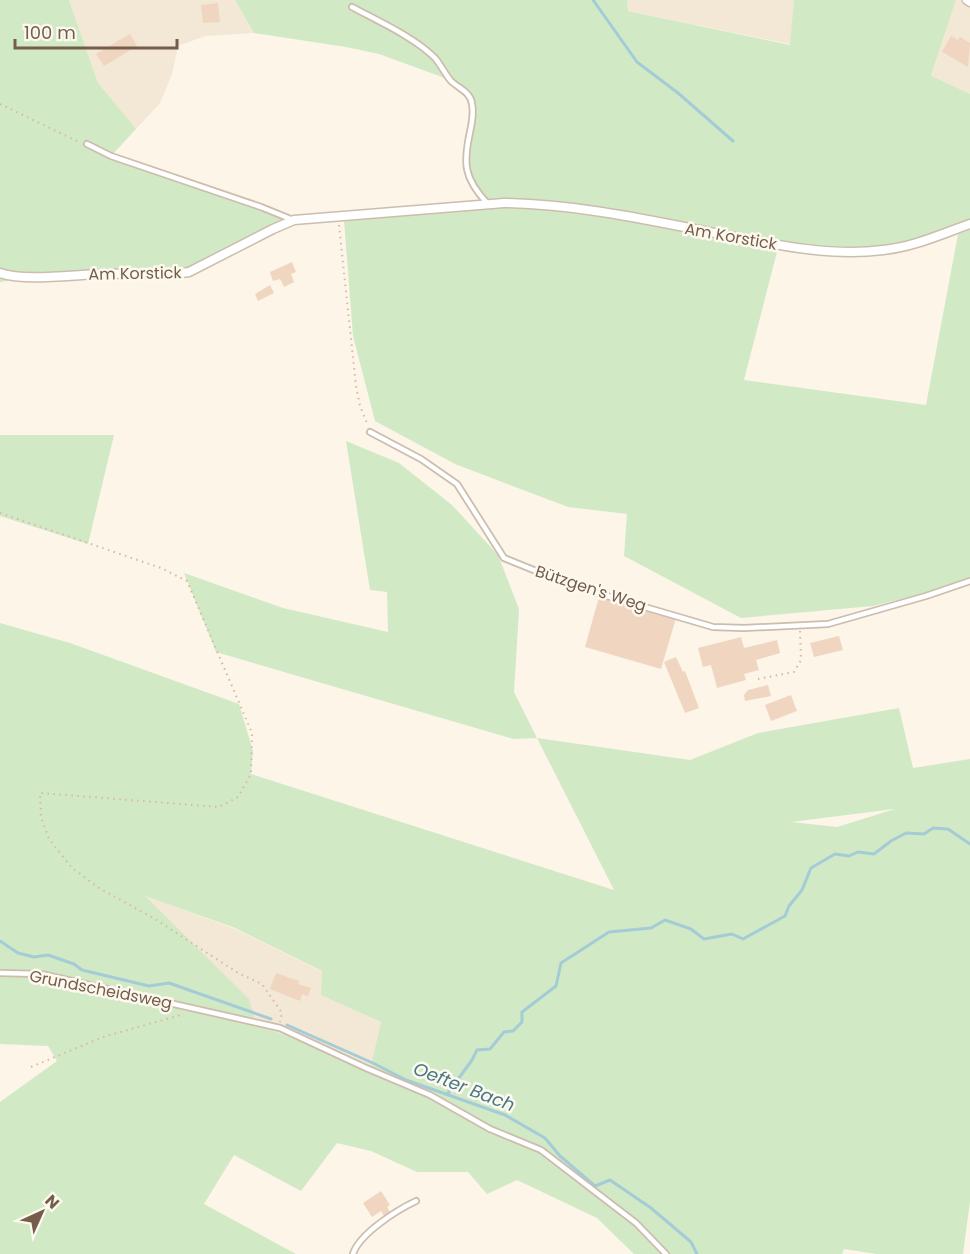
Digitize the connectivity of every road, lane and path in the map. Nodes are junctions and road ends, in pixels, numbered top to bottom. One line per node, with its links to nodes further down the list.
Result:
1 (352, 7): 4 (lane)
2 (0, 104): 3 (path)
3 (87, 144): 6 (lane, Am Korstick)
4 (488, 204): 5 (street, Am Korstick); 7 (street, Am Korstick)
5 (338, 217): 6 (street, Am Korstick); 9 (path)
6 (294, 220): 8 (street, Am Korstick)
7 (970, 224)
8 (0, 273)
9 (370, 432): 12 (lane, Bützgen's Weg)
10 (0, 513): 16 (path)
11 (970, 581): 12 (lane, Bützgen's Weg)
12 (800, 625): 13 (path)
13 (758, 679)
14 (0, 973): 15 (lane, Grundscheidsweg)
15 (201, 1010): 16 (lane, Grundscheidsweg); 17 (path, Grundscheidsweg)
16 (280, 1028): 20 (lane, Grundscheidsweg)
17 (31, 1067)
18 (416, 1201): 19 (lane)
19 (353, 1254)
20 (666, 1254)

